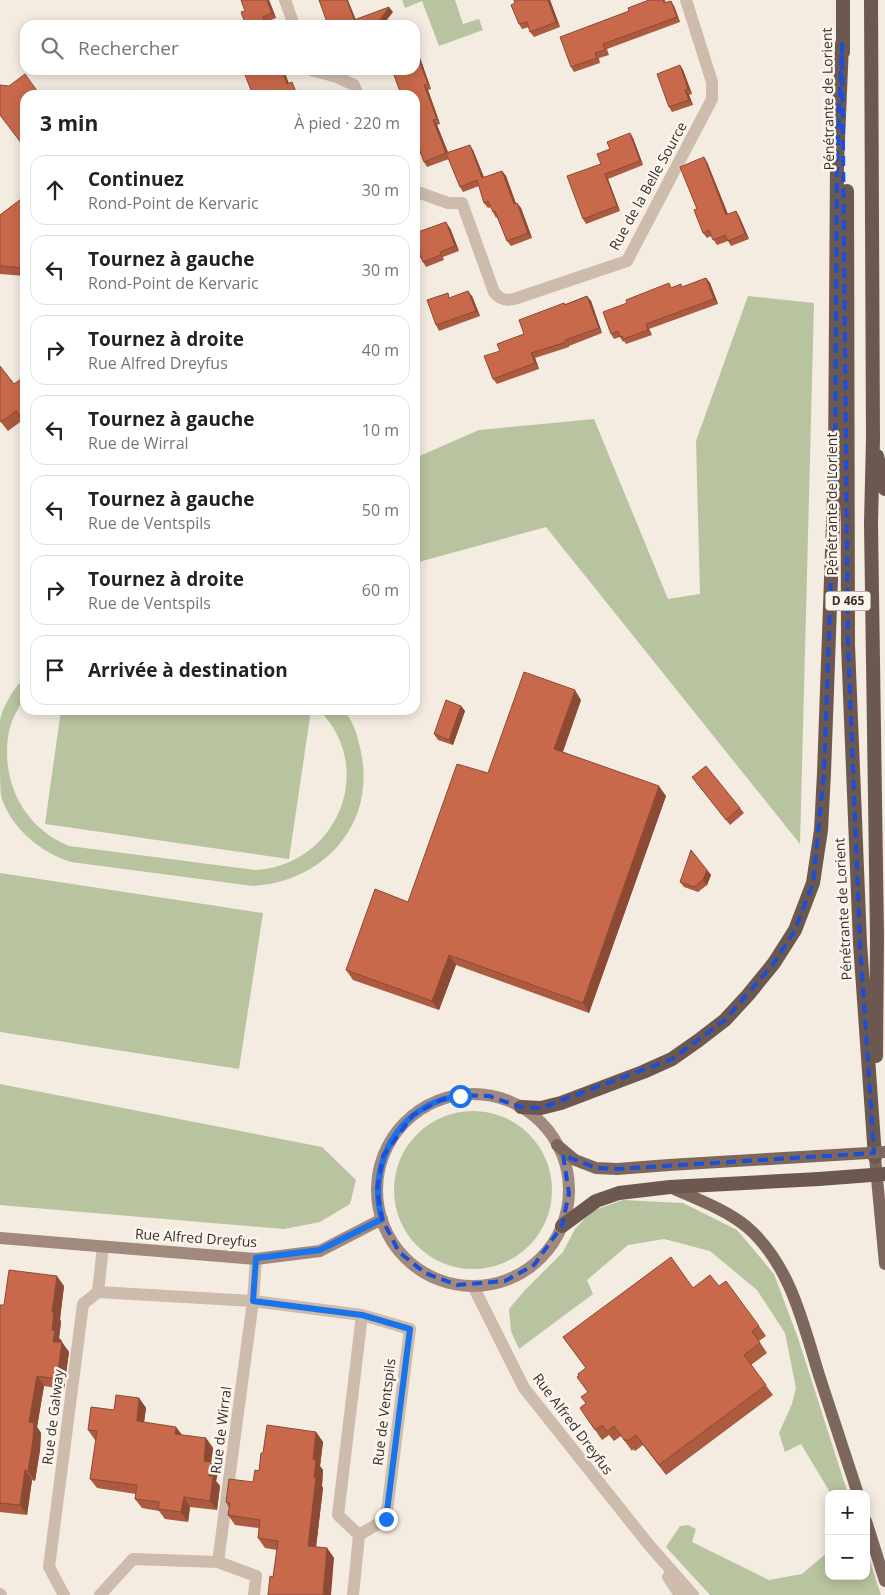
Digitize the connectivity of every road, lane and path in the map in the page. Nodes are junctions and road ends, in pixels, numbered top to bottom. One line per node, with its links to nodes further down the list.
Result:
1 (285, 0): 5 (street)
2 (686, 0): 9 (street, Rue de la Belle Source)
3 (843, 0): 6 (highway, Pénétrante de Lorient / D 465)
4 (872, 0): 10 (highway, Pénétrante de Lorient / D 465)
5 (292, 20)
6 (842, 44): 12 (highway); 14 (highway, Pénétrante de Lorient / D 465)
7 (327, 75): 8 (street)
8 (356, 90)
9 (420, 193)
10 (873, 439): 11 (highway); 14 (highway, Pénétrante de Lorient / D 465)
11 (885, 489)
12 (521, 1108): 13 (main road); 17 (main road)
13 (557, 1144): 14 (main road, bridge); 18 (main road)
14 (880, 1154): 22 (main road, Pénétrante de Lorient / D 465)
15 (885, 1174): 16 (highway, bridge)
16 (670, 1187): 18 (highway); 27 (main road)
17 (382, 1219): 21 (main road, Rue Alfred Dreyfus); 23 (main road)
18 (562, 1226): 23 (main road)
19 (0, 1238): 20 (main road, Rue Alfred Dreyfus)
20 (103, 1247): 21 (main road, Rue Alfred Dreyfus); 24 (street)
21 (256, 1258): 25 (street, Rue de Wirral)
22 (885, 1264)
23 (473, 1286): 30 (street, Rue Alfred Dreyfus)
24 (98, 1292): 25 (street, Rue de Ventspils); 33 (street, Rue de Galway)
25 (253, 1301): 26 (street, Rue de Ventspils); 31 (street, Rue de Wirral)
26 (362, 1315): 29 (street); 29 (street, Rue de Ventspils)
27 (857, 1490)
28 (870, 1534): 32 (main road)
29 (359, 1535): 36 (street)
30 (649, 1545): 37 (street, Rue Alfred Dreyfus); 38 (street, Rue Alfred Dreyfus)
31 (218, 1562): 34 (street); 35 (street)
32 (885, 1581)
33 (64, 1595)
34 (100, 1595)
35 (254, 1595)
36 (353, 1595)
37 (680, 1595)
38 (692, 1595)

